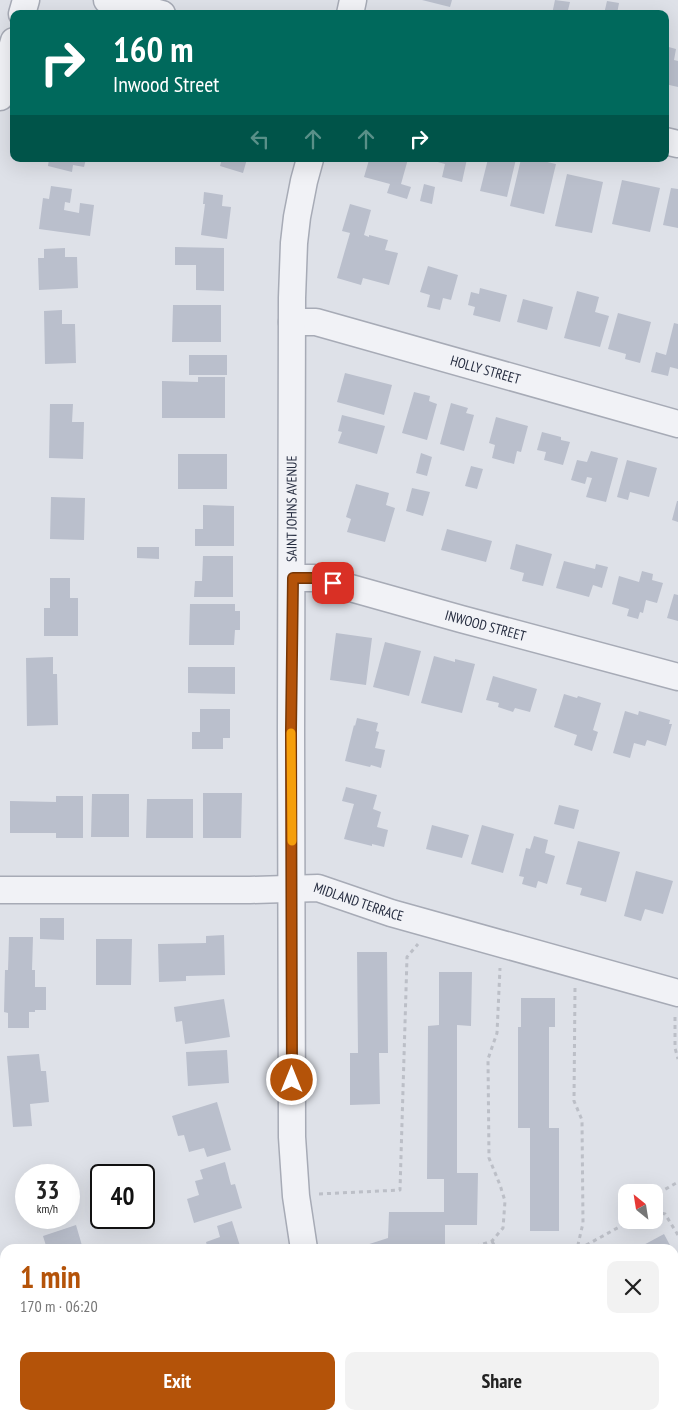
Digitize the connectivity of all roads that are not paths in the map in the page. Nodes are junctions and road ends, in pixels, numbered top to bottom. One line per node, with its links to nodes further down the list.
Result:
1 (107, 0): 2 (street)
2 (146, 10)
3 (10, 54): 4 (street)
4 (0, 96)
5 (309, 162): 6 (street, SAINT JOHNS AVENUE)
6 (292, 322): 7 (street, HOLLY STREET); 8 (street, SAINT JOHNS AVENUE)
7 (678, 424)
8 (293, 578): 9 (street, INWOOD STREET); 10 (street, SAINT JOHNS AVENUE)
9 (678, 677)
10 (292, 889): 11 (street, MIDLAND TERRACE); 12 (street, MIDLAND TERRACE); 13 (street, SAINT JOHNS AVENUE)
11 (0, 890)
12 (677, 1003)
13 (303, 1244)

